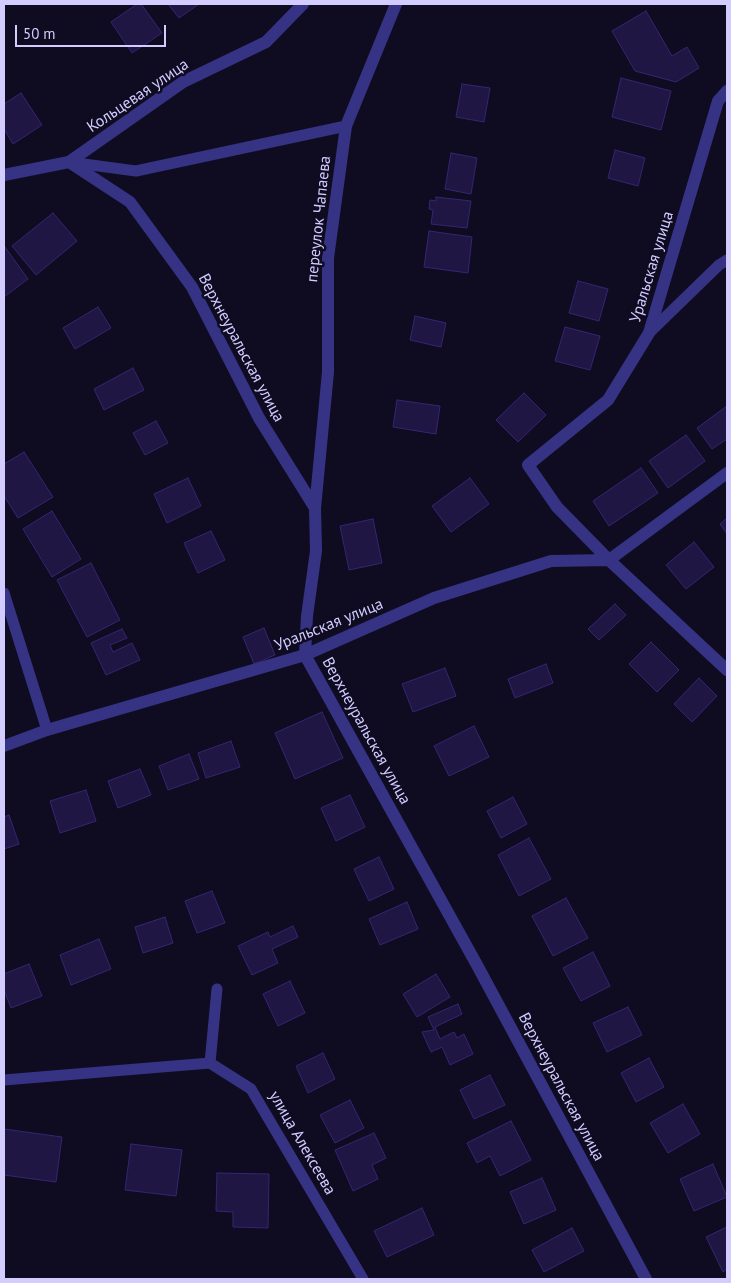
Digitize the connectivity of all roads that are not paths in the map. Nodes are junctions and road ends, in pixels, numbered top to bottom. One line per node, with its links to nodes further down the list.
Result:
1 (303, 4): 5 (street, Кольцевая улица)
2 (396, 4): 4 (street, переулок Чапаева)
3 (727, 91): 8 (street, Уральская улица)
4 (346, 126): 5 (lane); 10 (street, переулок Чапаева)
5 (69, 162): 6 (street, Кольцевая улица); 10 (street, Верхнеуральская улица)
6 (4, 175)
7 (727, 260): 8 (lane)
8 (649, 333): 11 (street, Уральская улица)
9 (727, 472): 11 (street)
10 (315, 508): 13 (street, Верхнеуральская улица)
11 (609, 560): 13 (street, Уральская улица); 14 (street)
12 (4, 593): 15 (lane)
13 (305, 655): 15 (street, Уральская улица); 21 (street, Верхнеуральская улица)
14 (727, 670)
15 (46, 730): 16 (street, Уральская улица)
16 (4, 746)
17 (217, 989): 18 (lane)
18 (210, 1063): 19 (lane); 20 (lane, улица Алексеева)
19 (4, 1080)
20 (363, 1279)
21 (646, 1279)

